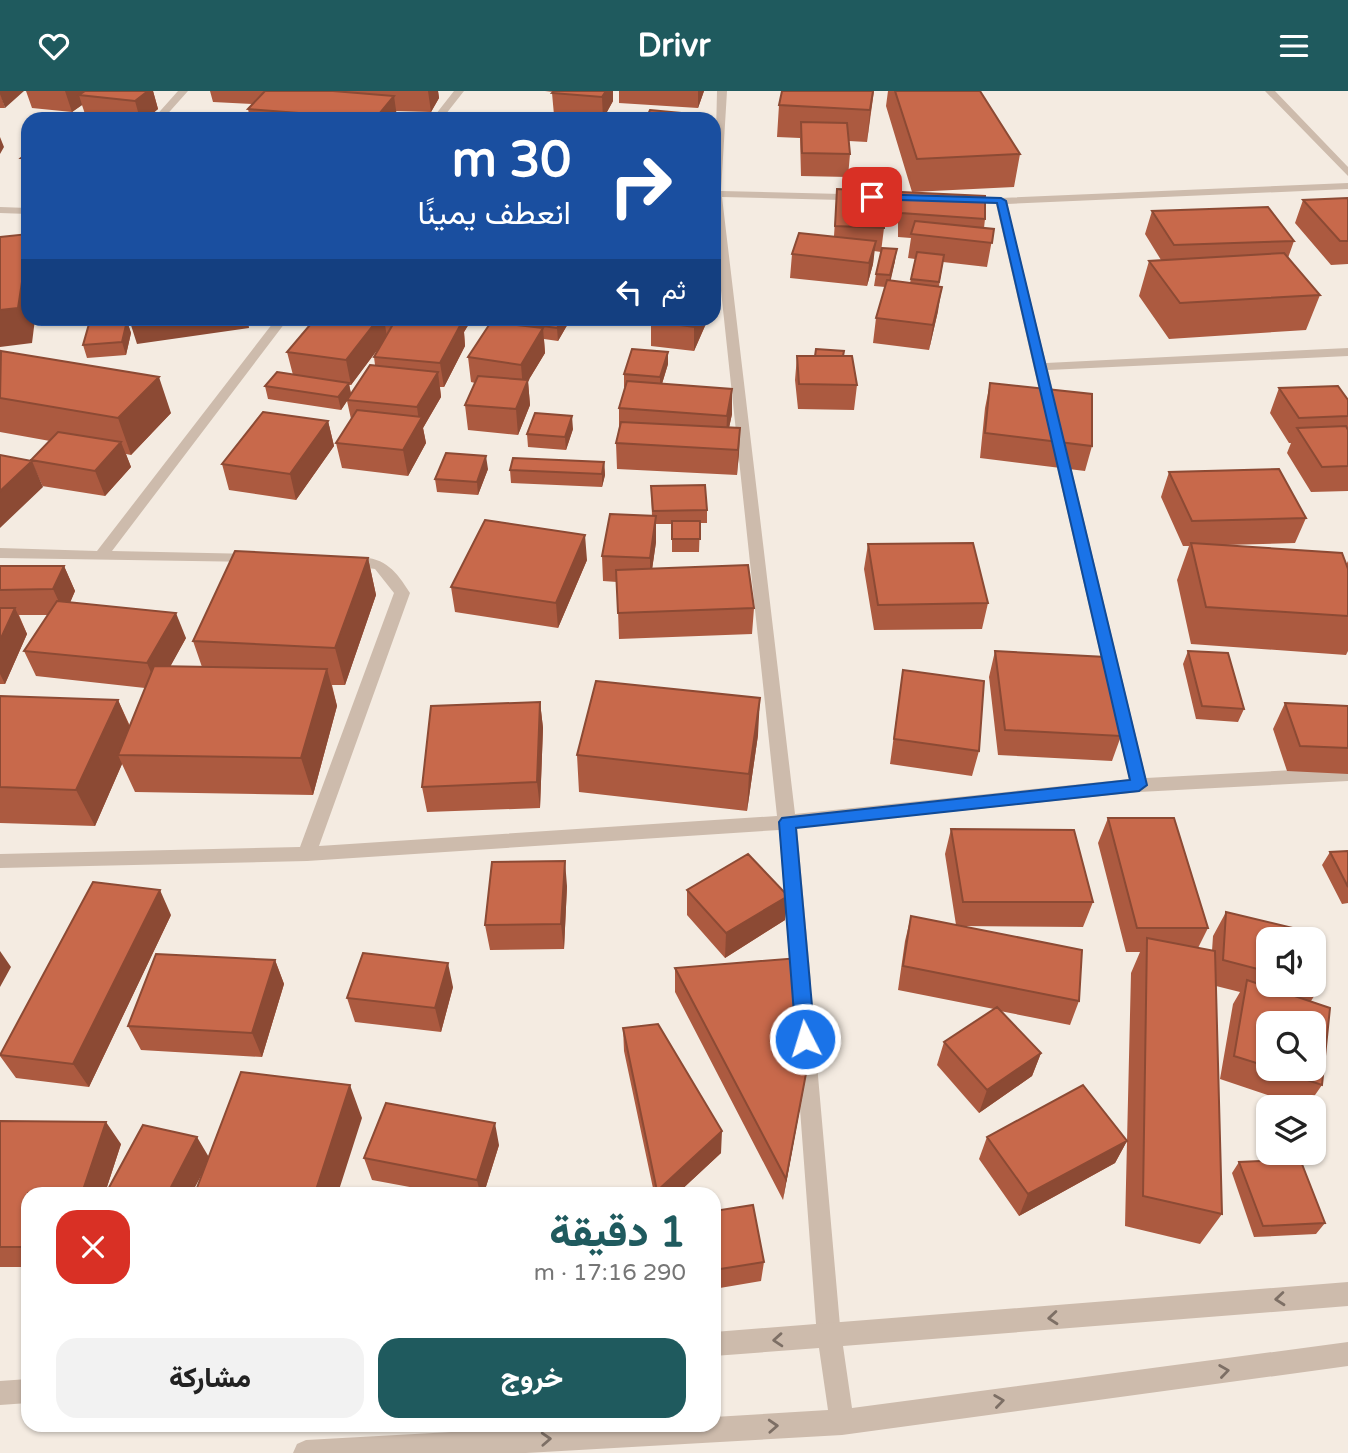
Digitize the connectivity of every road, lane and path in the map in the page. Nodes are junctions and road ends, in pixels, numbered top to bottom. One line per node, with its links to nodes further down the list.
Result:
1 (183, 91): 5 (street)
2 (459, 91): 6 (street)
3 (722, 91): 7 (street)
4 (1270, 91): 8 (street)
5 (164, 112)
6 (442, 112)
7 (721, 112)
8 (1348, 173)
9 (1348, 186): 13 (street)
10 (721, 194): 11 (street)
11 (933, 199)
12 (947, 199): 13 (street)
13 (1001, 201): 19 (street)
14 (0, 210): 15 (street)
15 (21, 211)
16 (721, 238): 26 (street)
17 (277, 326): 21 (street)
18 (1348, 352): 19 (street)
19 (1040, 367): 25 (street)
20 (0, 553): 21 (street)
21 (101, 556): 22 (street)
22 (266, 559)
23 (334, 561): 27 (street)
24 (1348, 774): 25 (street)
25 (1139, 785): 26 (street)
26 (788, 822): 27 (street); 29 (street)
27 (307, 854): 28 (street)
28 (0, 861)
29 (802, 1003)
30 (804, 1031): 32 (street)
31 (1348, 1294): 32 (street, one-way to 32)
32 (830, 1336): 33 (street, one-way to 33); 37 (street)
33 (721, 1344)
34 (1348, 1354): 37 (street, one-way to 34)
35 (21, 1392): 36 (street)
36 (0, 1393)
37 (842, 1422): 38 (street, one-way to 37)
38 (721, 1429)
39 (669, 1432): 40 (street, one-way to 39)
40 (306, 1453)

